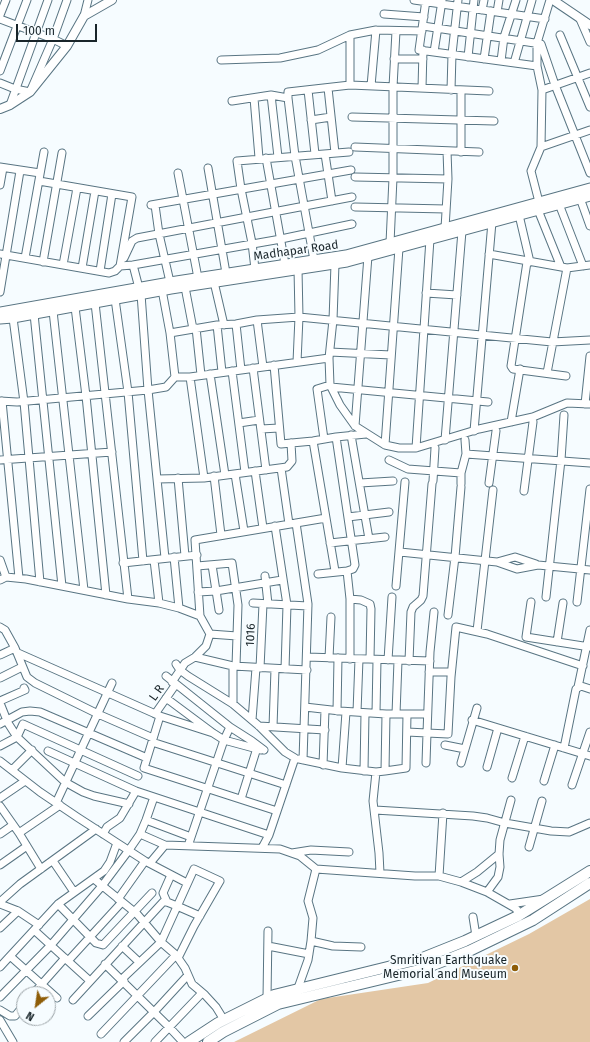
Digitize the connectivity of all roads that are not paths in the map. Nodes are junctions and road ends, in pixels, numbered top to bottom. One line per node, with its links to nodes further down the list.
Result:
1 (6, 0): 23 (street)
2 (27, 0): 31 (street)
3 (48, 0): 37 (street)
4 (67, 0): 43 (street)
5 (88, 0): 24 (street)
6 (112, 0): 15 (street)
7 (414, 0): 14 (street)
8 (474, 0): 18 (street)
9 (484, 0): 19 (street)
10 (499, 0): 20 (street)
11 (516, 0): 22 (street)
12 (532, 0): 26 (street)
13 (551, 0): 28 (street); 29 (street)
14 (426, 1): 16 (street); 25 (street)
15 (106, 2): 24 (street)
16 (442, 2): 17 (street); 33 (street)
17 (458, 3): 18 (street); 36 (street)
18 (473, 9): 19 (street); 38 (street)
19 (482, 10): 20 (street)
20 (494, 12): 22 (street); 41 (street)
21 (384, 14): 25 (street)
22 (511, 14): 26 (street); 42 (street)
23 (0, 15)
24 (84, 16): 47 (street)
25 (424, 16): 32 (street)
26 (527, 17): 28 (street); 44 (street)
27 (0, 19): 31 (street)
28 (545, 19): 46 (street)
29 (580, 19): 30 (street); 45 (street)
30 (590, 25)
31 (18, 26): 37 (street); 59 (street)
32 (422, 29): 33 (street); 35 (street); 48 (street)
33 (438, 29): 36 (street); 49 (street)
34 (376, 30): 35 (street); 40 (street); 65 (street)
35 (396, 31): 53 (street)
36 (455, 31): 38 (street); 50 (street)
37 (36, 33): 43 (street); 69 (street)
38 (470, 33): 41 (street); 51 (street)
39 (560, 34): 61 (street)
40 (350, 35): 55 (street); 64 (street)
41 (487, 36): 42 (street); 54 (street)
42 (504, 37): 44 (street); 56 (street)
43 (53, 39): 47 (street); 75 (street)
44 (519, 41): 46 (street); 57 (street)
45 (590, 42)
46 (537, 43): 58 (street); 63 (street)
47 (67, 46): 75 (street)
48 (423, 50): 49 (street); 52 (street)
49 (434, 52): 50 (street)
50 (452, 54): 51 (street); 71 (street)
51 (468, 56): 54 (street)
52 (422, 58): 53 (street); 68 (street)
53 (394, 59): 66 (street)
54 (484, 59): 56 (street)
55 (221, 60)
56 (501, 61): 57 (street)
57 (514, 63): 58 (street)
58 (537, 66): 73 (street)
59 (0, 70)
60 (590, 73): 61 (street)
61 (578, 77): 63 (street); 81 (street)
62 (0, 83): 69 (street)
63 (555, 85): 73 (street); 90 (street)
64 (350, 86): 65 (street); 67 (street)
65 (371, 86): 66 (street)
66 (393, 87): 68 (street); 85 (street)
67 (328, 88): 70 (street); 84 (street)
68 (422, 88): 71 (street)
69 (15, 89): 75 (street); 80 (street)
70 (308, 90): 78 (street); 86 (street)
71 (451, 90): 72 (street)
72 (461, 90): 74 (street); 87 (street)
73 (542, 90): 91 (street)
74 (489, 91)
75 (30, 92): 80 (street)
76 (271, 95): 77 (street); 78 (street); 102 (street)
77 (254, 98): 79 (street); 103 (street)
78 (288, 98): 101 (street)
79 (232, 101)
80 (10, 105): 82 (street)
81 (590, 107)
82 (0, 109)
83 (352, 117): 85 (street)
84 (331, 118): 86 (street); 97 (street)
85 (394, 118): 87 (street); 92 (street)
86 (311, 120): 99 (street)
87 (460, 120): 88 (street); 95 (street)
88 (494, 121)
89 (590, 130): 90 (street)
90 (576, 135): 91 (street); 109 (street)
91 (541, 146): 132 (street)
92 (392, 148): 93 (street); 97 (street); 113 (street)
93 (447, 151): 95 (street); 115 (street)
94 (44, 152): 111 (street)
95 (460, 152): 96 (street)
96 (479, 152)
97 (335, 153): 100 (street)
98 (62, 154): 116 (street)
99 (315, 154): 100 (street); 101 (street)
100 (325, 154): 110 (street)
101 (296, 156): 102 (street); 114 (street)
102 (278, 157): 103 (street)
103 (263, 158): 117 (street); 121 (street)
104 (2, 167): 107 (street); 118 (street)
105 (208, 168): 124 (street)
106 (351, 170): 110 (street)
107 (20, 171): 111 (street); 156 (street)
108 (178, 173): 128 (street)
109 (590, 173)
110 (328, 174): 114 (street); 129 (street)
111 (40, 177): 116 (street); 158 (street)
112 (355, 177): 113 (street)
113 (393, 178): 115 (street); 134 (street)
114 (300, 179): 117 (street); 131 (street)
115 (448, 179): 135 (street)
116 (57, 184): 119 (street); 161 (street)
117 (271, 184): 121 (street); 136 (street)
118 (0, 185)
119 (77, 188): 122 (street); 166 (street)
120 (590, 188): 132 (main road, Madhapar Road)
121 (241, 189): 124 (street); 138 (street)
122 (95, 191): 123 (street); 169 (street)
123 (112, 194): 167 (street); 173 (street)
124 (213, 194): 128 (street); 139 (street)
125 (590, 196): 127 (main road, Madhapar Road)
126 (352, 198): 129 (street)
127 (580, 198): 130 (main road, Madhapar Road); 142 (street)
128 (184, 199): 143 (street); 147 (street)
129 (332, 201): 131 (street)
130 (559, 204): 132 (main road, Madhapar Road); 168 (street)
131 (304, 206): 136 (street); 146 (street)
132 (539, 206): 137 (main road, Madhapar Road); 144 (main road, Madhapar Road); 170 (street)
133 (355, 207): 134 (street)
134 (392, 208): 135 (street); 151 (street)
135 (446, 209): 144 (street)
136 (276, 211): 138 (street); 148 (street)
137 (519, 215): 140 (main road, Madhapar Road); 162 (street)
138 (247, 217): 139 (street); 150 (street)
139 (218, 222): 143 (street); 152 (street)
140 (492, 222): 145 (main road, Madhapar Road); 155 (street)
141 (352, 224): 146 (street)
142 (590, 226)
143 (189, 228): 147 (street); 154 (street)
144 (445, 228): 151 (main road, Madhapar Road)
145 (462, 231): 149 (main road, Madhapar Road); 183 (street)
146 (309, 233): 148 (street); 160 (street)
147 (159, 234): 159 (street); 167 (street)
148 (281, 239): 150 (street); 164 (street)
149 (430, 240): 153 (main road, Madhapar Road); 182 (street)
150 (252, 243): 152 (street); 171 (street)
151 (390, 243): 160 (main road, Madhapar Road)
152 (222, 248): 154 (street); 174 (street)
153 (399, 248): 157 (main road, Madhapar Road); 198 (street)
154 (193, 254): 159 (street); 175 (street)
155 (489, 254): 162 (street); 203 (street)
156 (3, 255): 158 (street); 181 (street)
157 (368, 256): 165 (main road, Madhapar Road); 195 (street)
158 (25, 258): 161 (street)
159 (164, 259): 163 (street); 176 (street)
160 (314, 260): 164 (main road, Madhapar Road)
161 (43, 262): 166 (street)
162 (528, 262): 170 (street); 204 (street)
163 (133, 264): 167 (street); 180 (street)
164 (285, 264): 171 (main road, Madhapar Road)
165 (335, 264): 172 (main road, Madhapar Road); 194 (street)
166 (63, 265): 169 (street)
167 (120, 266): 173 (street)
168 (587, 266): 170 (street)
169 (82, 268): 173 (street)
170 (564, 268): 206 (street)
171 (254, 269): 174 (main road, Madhapar Road)
172 (298, 269): 177 (main road, Madhapar Road); 190 (street)
173 (100, 271)
174 (226, 273): 175 (main road, Madhapar Road)
175 (198, 278): 176 (main road, Madhapar Road)
176 (170, 282): 180 (main road, Madhapar Road)
177 (214, 282): 178 (main road, Madhapar Road); 197 (street)
178 (185, 287): 179 (main road, Madhapar Road); 199 (street)
179 (162, 290): 180 (main road, Madhapar Road); 202 (street)
180 (140, 291): 184 (main road, Madhapar Road); 188 (main road, Madhapar Road); 226 (street)
181 (0, 292)
182 (426, 293): 183 (street); 200 (street)
183 (457, 295): 201 (street)
184 (115, 299): 185 (main road, Madhapar Road); 228 (street)
185 (94, 303): 186 (main road, Madhapar Road); 230 (street)
186 (74, 307): 187 (main road, Madhapar Road); 232 (street)
187 (54, 310): 189 (main road, Madhapar Road); 233 (street)
188 (0, 312)
189 (34, 314): 191 (main road, Madhapar Road); 235 (street)
190 (299, 317): 193 (street); 194 (street); 211 (street)
191 (13, 318): 192 (main road, Madhapar Road); 238 (street)
192 (0, 319)
193 (257, 320): 196 (street); 213 (street)
194 (333, 320): 195 (street); 209 (street)
195 (363, 323): 198 (street); 207 (street)
196 (236, 324): 197 (street); 216 (street)
197 (221, 325): 199 (street); 218 (street)
198 (394, 326): 200 (street); 208 (street)
199 (195, 328): 202 (street); 221 (street)
200 (424, 329): 201 (street); 231 (street)
201 (454, 332): 203 (street); 234 (street)
202 (170, 333): 223 (street)
203 (481, 335): 204 (street); 236 (street)
204 (516, 338): 206 (street); 215 (street)
205 (590, 340): 206 (street)
206 (552, 342): 219 (street)
207 (361, 353): 208 (street); 209 (street); 227 (street)
208 (392, 354): 229 (street)
209 (330, 355): 211 (street); 225 (street)
210 (590, 356): 240 (street)
211 (297, 362): 212 (street)
212 (274, 365): 213 (street); 247 (street)
213 (263, 367): 214 (street)
214 (253, 368): 216 (street); 242 (street)
215 (520, 369): 219 (street); 243 (street)
216 (241, 370): 217 (street)
217 (232, 371): 218 (street); 245 (street)
218 (222, 372): 220 (street)
219 (547, 373): 222 (street)
220 (210, 374): 221 (street); 283 (street)
221 (201, 375): 224 (street)
222 (566, 376)
223 (175, 377): 224 (street); 226 (street)
224 (190, 377): 286 (street)
225 (330, 386): 227 (street); 246 (street); 254 (street)
226 (148, 390): 228 (street); 287 (street)
227 (358, 390): 229 (street); 246 (street)
228 (128, 392): 230 (street); 318 (street)
229 (389, 393): 231 (street); 259 (street)
230 (106, 394): 232 (street); 262 (street)
231 (419, 395): 234 (street); 260 (street)
232 (86, 396): 233 (street); 263 (street)
233 (64, 398): 235 (street); 265 (street)
234 (449, 398): 236 (street); 255 (street)
235 (44, 400): 238 (street); 267 (street)
236 (476, 400): 239 (street); 249 (street)
237 (1, 401): 238 (street); 271 (street)
238 (24, 402): 268 (street)
239 (488, 402)
240 (587, 404): 243 (street)
241 (564, 415): 273 (street)
242 (260, 420): 245 (street); 248 (street)
243 (511, 422): 249 (street)
244 (533, 422): 269 (street)
245 (238, 423): 280 (street)
246 (355, 426): 251 (street)
247 (279, 428): 248 (street); 258 (street)
248 (261, 429): 277 (street)
249 (474, 431): 255 (street)
250 (496, 431): 266 (street)
251 (366, 434): 252 (street); 259 (street)
252 (351, 435): 253 (street); 289 (street)
253 (336, 437): 254 (street); 296 (street)
254 (324, 439): 257 (street)
255 (445, 440): 260 (street)
256 (465, 440): 264 (street)
257 (314, 441): 258 (street); 297 (street)
258 (291, 443): 275 (street)
259 (385, 445): 260 (street)
260 (416, 448)
261 (435, 448): 279 (street)
262 (112, 452): 263 (street); 320 (street)
263 (92, 454): 265 (street); 341 (street)
264 (466, 454): 266 (street); 281 (street)
265 (70, 455): 267 (street); 338 (street)
266 (492, 456): 269 (street); 290 (street)
267 (49, 457): 268 (street); 335 (street)
268 (29, 458): 271 (street); 334 (street)
269 (528, 458): 273 (street); 293 (street)
270 (0, 460): 271 (street)
271 (8, 460): 331 (street)
272 (389, 460): 276 (street)
273 (561, 460): 274 (street); 324 (street)
274 (590, 463)
275 (281, 468): 277 (street); 299 (street)
276 (408, 469): 279 (street); 308 (street)
277 (266, 470): 278 (street)
278 (255, 471): 280 (street); 301 (street)
279 (434, 471): 281 (street); 309 (street)
280 (245, 472): 282 (street)
281 (462, 473): 313 (street)
282 (235, 474): 283 (street); 302 (street)
283 (225, 475): 284 (street)
284 (214, 476): 286 (street); 303 (street)
285 (178, 478): 286 (street); 287 (street); 311 (street)
286 (204, 478)
287 (157, 479): 314 (street)
288 (393, 481): 289 (street)
289 (360, 483): 295 (street)
290 (489, 483)
291 (590, 489): 298 (street)
292 (493, 490): 317 (street)
293 (524, 491)
294 (389, 512): 295 (street)
295 (365, 514): 296 (street); 305 (street)
296 (348, 517): 306 (street)
297 (326, 518): 299 (street); 307 (street)
298 (588, 522): 325 (street)
299 (293, 523): 300 (street); 353 (street)
300 (275, 526): 301 (street); 333 (street)
301 (263, 528): 302 (street)
302 (244, 531): 303 (street)
303 (222, 535): 310 (street)
304 (385, 537): 305 (street)
305 (369, 539): 306 (street)
306 (351, 540): 307 (street); 328 (street)
307 (330, 543): 327 (street)
308 (400, 552): 309 (street); 336 (street)
309 (427, 554): 313 (street); 378 (street)
310 (197, 555): 311 (street); 323 (street)
311 (185, 556): 312 (street)
312 (174, 557): 314 (street); 354 (street)
313 (455, 557): 317 (street); 357 (street)
314 (165, 558): 316 (street)
315 (0, 560): 330 (street)
316 (154, 560): 318 (street); 348 (street)
317 (484, 560): 319 (street); 362 (street)
318 (143, 561): 320 (street)
319 (497, 562): 322 (street); 322 (street)
320 (123, 563): 344 (street)
321 (212, 565): 323 (street); 337 (street); 339 (street)
322 (538, 565): 324 (street)
323 (197, 566): 340 (street)
324 (549, 566): 325 (street); 343 (street)
325 (582, 569): 326 (street); 347 (street)
326 (590, 570)
327 (335, 571): 328 (street); 329 (street)
328 (347, 571): 345 (street)
329 (318, 574)
330 (3, 578): 331 (street)
331 (19, 578): 334 (street)
332 (265, 579): 333 (street); 337 (street); 350 (street, 1016)
333 (282, 580): 352 (street)
334 (40, 582): 335 (street)
335 (62, 586): 338 (street)
336 (396, 586)
337 (235, 587): 339 (street); 364 (street)
338 (84, 590): 341 (street)
339 (216, 591): 340 (street); 355 (street)
340 (198, 592): 358 (street)
341 (106, 595): 344 (street)
342 (392, 597): 376 (street)
343 (546, 598)
344 (128, 599): 348 (street)
345 (350, 599): 373 (street); 375 (street)
346 (531, 602): 365 (street)
347 (577, 602)
348 (159, 603): 354 (street)
349 (253, 604): 350 (street)
350 (266, 604): 352 (street); 384 (street, 1016)
351 (563, 604): 365 (street)
352 (287, 605): 353 (street); 386 (street)
353 (308, 606): 370 (street)
354 (179, 608): 358 (street)
355 (219, 610)
356 (434, 612): 379 (street)
357 (448, 615)
358 (200, 616): 363 (street)
359 (331, 617): 371 (street)
360 (0, 627): 367 (street)
361 (590, 630): 366 (street)
362 (476, 632): 381 (street); 389 (street)
363 (210, 634): 364 (street); 369 (street, L R)
364 (237, 636): 380 (street)
365 (557, 642): 366 (street)
366 (589, 646): 381 (street)
367 (16, 650): 368 (street); 382 (street); 397 (street)
368 (0, 656)
369 (195, 657): 380 (street); 383 (street, L R)
370 (308, 657): 371 (street); 387 (street)
371 (329, 658): 372 (street)
372 (338, 658): 373 (street); 404 (street)
373 (350, 659): 374 (street)
374 (359, 659): 375 (street); 406 (street)
375 (374, 660): 376 (street); 408 (street)
376 (388, 660): 377 (street)
377 (398, 660): 378 (street); 411 (street)
378 (409, 661): 379 (street)
379 (430, 661): 388 (street)
380 (235, 666): 384 (street); 400 (street)
381 (583, 666): 394 (street)
382 (22, 667): 391 (street); 409 (street)
383 (178, 667): 393 (street, L R); 400 (street)
384 (258, 668): 385 (street); 416 (street, 1016)
385 (275, 669): 386 (street); 421 (street)
386 (285, 669): 387 (street)
387 (307, 670): 401 (street)
388 (429, 672): 389 (street); 413 (street)
389 (451, 672): 429 (street)
390 (166, 676): 393 (street)
391 (0, 678)
392 (112, 683): 397 (street)
393 (174, 683): 398 (street, L R); 420 (street)
394 (578, 687): 396 (street); 438 (street)
395 (24, 688): 399 (street)
396 (590, 689)
397 (108, 693): 409 (street); 414 (street)
398 (166, 698): 414 (street, L R); 428 (street)
399 (0, 702): 415 (street)
400 (233, 704): 416 (street)
401 (305, 707): 403 (street); 422 (street)
402 (477, 708): 417 (street)
403 (325, 710): 404 (street); 424 (street)
404 (337, 711): 405 (street)
405 (346, 712): 406 (street); 455 (street)
406 (357, 712): 407 (street)
407 (365, 713): 408 (street); 457 (street)
408 (376, 713): 410 (street)
409 (98, 714): 427 (street); 432 (street)
410 (386, 714): 411 (street); 458 (street)
411 (396, 714): 412 (street)
412 (407, 714): 413 (street); 425 (street)
413 (427, 714): 429 (street)
414 (158, 715): 428 (street); 432 (street, L R)
415 (7, 720): 418 (street); 427 (street); 431 (street)
416 (252, 720): 419 (street)
417 (472, 720): 423 (street); 439 (street)
418 (0, 724)
419 (259, 726): 421 (street); 446 (street)
420 (230, 727): 433 (street); 437 (street)
421 (273, 727): 422 (street)
422 (304, 728): 424 (street); 447 (street)
423 (498, 728): 430 (street); 454 (street)
424 (325, 730): 453 (street)
425 (407, 732): 429 (street); 458 (street)
426 (590, 732): 443 (street)
427 (89, 733): 442 (street); 445 (street)
428 (213, 733): 433 (street)
429 (427, 733): 450 (street)
430 (525, 736): 435 (street); 462 (street)
431 (17, 737): 436 (street); 440 (street); 442 (street)
432 (152, 740): 445 (street, L R); 449 (street)
433 (224, 740): 437 (street); 449 (street)
434 (445, 745): 439 (street)
435 (555, 745): 438 (street); 464 (street)
436 (0, 746)
437 (257, 748): 460 (street)
438 (564, 748): 443 (street)
439 (465, 749): 451 (street)
440 (32, 750): 456 (street); 465 (street)
441 (48, 751): 452 (street)
442 (80, 751): 452 (street); 461 (street)
443 (582, 754): 444 (street); 467 (street)
444 (590, 756)
445 (147, 758): 468 (street)
446 (295, 758): 447 (street); 466 (street)
447 (303, 760): 453 (street)
448 (0, 761): 456 (street)
449 (217, 762): 460 (street); 468 (street)
450 (426, 763)
451 (461, 763)
452 (74, 764): 465 (street); 469 (street)
453 (323, 765): 455 (street)
454 (487, 767)
455 (342, 768): 457 (street)
456 (12, 770): 463 (street)
457 (364, 771): 459 (street)
458 (385, 771): 459 (street)
459 (376, 772): 478 (street)
460 (250, 773): 466 (street); 472 (street)
461 (138, 776)
462 (512, 778)
463 (25, 780): 471 (street); 475 (street)
464 (544, 780)
465 (66, 782): 475 (street); 476 (street)
466 (286, 785): 479 (street)
467 (572, 785)
468 (208, 788): 472 (street); 480 (street)
469 (136, 791): 470 (street); 476 (street)
470 (154, 797): 480 (street); 482 (street)
471 (0, 798)
472 (242, 799): 479 (street)
473 (511, 800): 483 (street)
474 (542, 802): 486 (street)
475 (58, 804): 487 (street); 488 (street)
476 (129, 804): 490 (street)
477 (0, 806): 485 (street)
478 (375, 810): 481 (street); 510 (street)
479 (277, 811): 492 (street)
480 (200, 812): 492 (street); 493 (street)
481 (443, 814): 483 (street); 512 (street)
482 (146, 820): 491 (street); 493 (street)
483 (505, 823): 486 (street); 503 (street)
484 (590, 823): 486 (street)
485 (13, 825): 488 (street); 489 (street)
486 (534, 828): 498 (street)
487 (96, 829): 490 (street); 504 (street)
488 (19, 833): 496 (street)
489 (0, 834)
490 (103, 834): 494 (street)
491 (140, 834): 495 (street); 500 (street)
492 (269, 835): 499 (street)
493 (191, 837): 497 (street)
494 (118, 843): 500 (street); 513 (street)
495 (165, 845): 497 (street); 505 (street)
496 (27, 846): 506 (street); 507 (street)
497 (188, 846): 499 (street)
498 (529, 847)
499 (262, 848): 502 (street)
500 (129, 850): 505 (street); 517 (street)
501 (349, 852): 502 (street)
502 (292, 853): 508 (street)
503 (498, 854): 514 (street); 520 (street)
504 (53, 861): 507 (street); 518 (street)
505 (148, 862): 511 (street); 522 (street)
506 (0, 865)
507 (41, 869): 526 (street)
508 (316, 869): 510 (street); 540 (street)
509 (590, 871): 521 (main road)
510 (380, 873): 512 (street)
511 (171, 875): 515 (street); 523 (street)
512 (439, 876): 514 (street)
513 (94, 879): 517 (street); 518 (street)
514 (461, 882): 520 (street)
515 (187, 883): 527 (street); 530 (street)
516 (590, 883): 577 (main road)
517 (102, 886): 522 (street); 533 (street)
518 (74, 892): 524 (street)
519 (152, 892): 529 (street)
520 (487, 892): 525 (street)
521 (545, 899): 525 (street); 531 (main road)
522 (120, 900): 529 (street); 538 (street)
523 (167, 902): 527 (street); 534 (street)
524 (58, 904): 533 (street); 535 (street)
525 (510, 904): 531 (street)
526 (1, 905): 528 (street)
527 (177, 906): 530 (street); 541 (street)
528 (18, 911): 535 (street); 536 (street)
529 (134, 912): 534 (street); 538 (street)
530 (200, 916): 548 (street)
531 (518, 916): 539 (main road)
532 (473, 917): 539 (street)
533 (73, 919): 538 (street); 542 (street)
534 (144, 923): 541 (street); 543 (street)
535 (37, 927): 542 (street); 547 (street)
536 (0, 928)
537 (268, 931): 544 (street)
538 (90, 936): 549 (street)
539 (476, 936): 558 (main road)
540 (311, 941): 545 (street); 546 (street)
541 (161, 942): 548 (street); 550 (street)
542 (51, 945): 549 (street); 553 (street)
543 (122, 946): 550 (street); 551 (street)
544 (268, 946): 546 (street); 563 (street)
545 (361, 947)
546 (309, 954): 558 (street)
547 (10, 956): 552 (street); 553 (street)
548 (177, 956): 554 (street); 560 (street)
549 (67, 959): 556 (street); 557 (street)
550 (139, 962): 555 (street)
551 (105, 964): 555 (street); 556 (street)
552 (0, 967)
553 (26, 970): 557 (street); 561 (street)
554 (188, 976): 559 (street); 566 (street)
555 (123, 980): 560 (street); 568 (street)
556 (90, 981): 564 (street)
557 (42, 984): 562 (street)
558 (298, 988): 563 (main road)
559 (202, 993): 570 (street); 571 (street)
560 (137, 996): 566 (street); 572 (street)
561 (0, 997)
562 (57, 998)
563 (267, 998): 570 (main road)
564 (73, 1000)
565 (0, 1010): 567 (street)
566 (154, 1012): 571 (street); 574 (street)
567 (16, 1015)
568 (88, 1016)
569 (0, 1020): 573 (street)
570 (224, 1020): 576 (main road)
571 (169, 1027): 575 (street); 576 (street)
572 (101, 1034)
573 (13, 1042)
574 (124, 1042)
575 (155, 1042)
576 (186, 1042)
577 (208, 1042)

